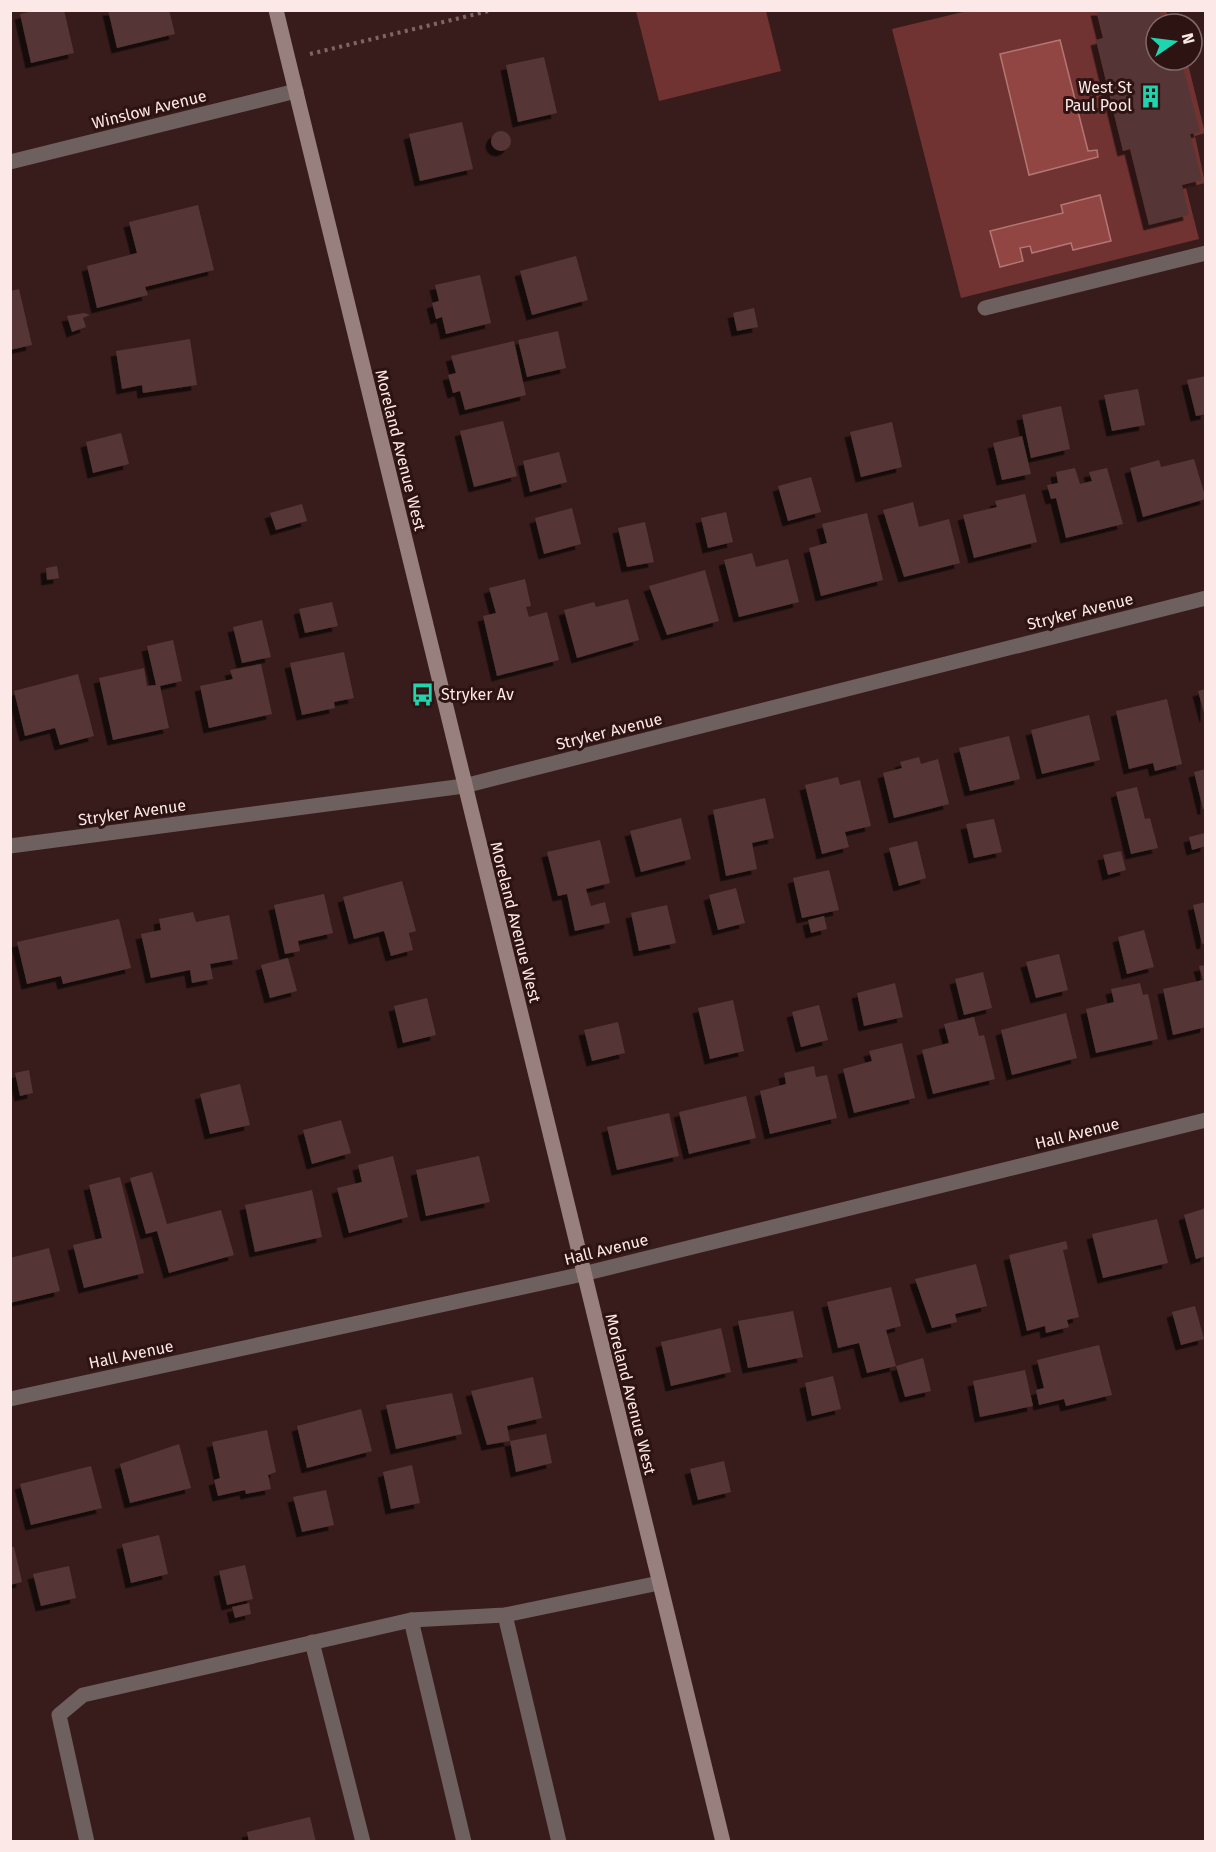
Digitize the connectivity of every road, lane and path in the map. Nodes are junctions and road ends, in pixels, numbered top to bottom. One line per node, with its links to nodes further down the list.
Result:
1 (276, 10): 3 (street, Moreland Avenue West)
2 (493, 10): 3 (path)
3 (288, 60): 4 (street, Moreland Avenue West)
4 (296, 91): 5 (street, Winslow Avenue); 9 (street, Moreland Avenue West)
5 (10, 162)
6 (1206, 253): 7 (street)
7 (985, 308)
8 (1206, 598): 9 (street, Stryker Avenue)
9 (464, 786): 10 (street, Stryker Avenue); 12 (street, Moreland Avenue West)
10 (10, 846)
11 (1206, 1120): 12 (street, Hall Avenue)
12 (583, 1274): 13 (street, Hall Avenue); 14 (street, Moreland Avenue West)
13 (10, 1399)
14 (659, 1583): 15 (street); 22 (street, Moreland Avenue West)
15 (505, 1616): 16 (street); 21 (street)
16 (411, 1620): 17 (street); 20 (street)
17 (312, 1642): 18 (street); 19 (street)
18 (87, 1842)
19 (363, 1842)
20 (464, 1842)
21 (559, 1842)
22 (723, 1842)

